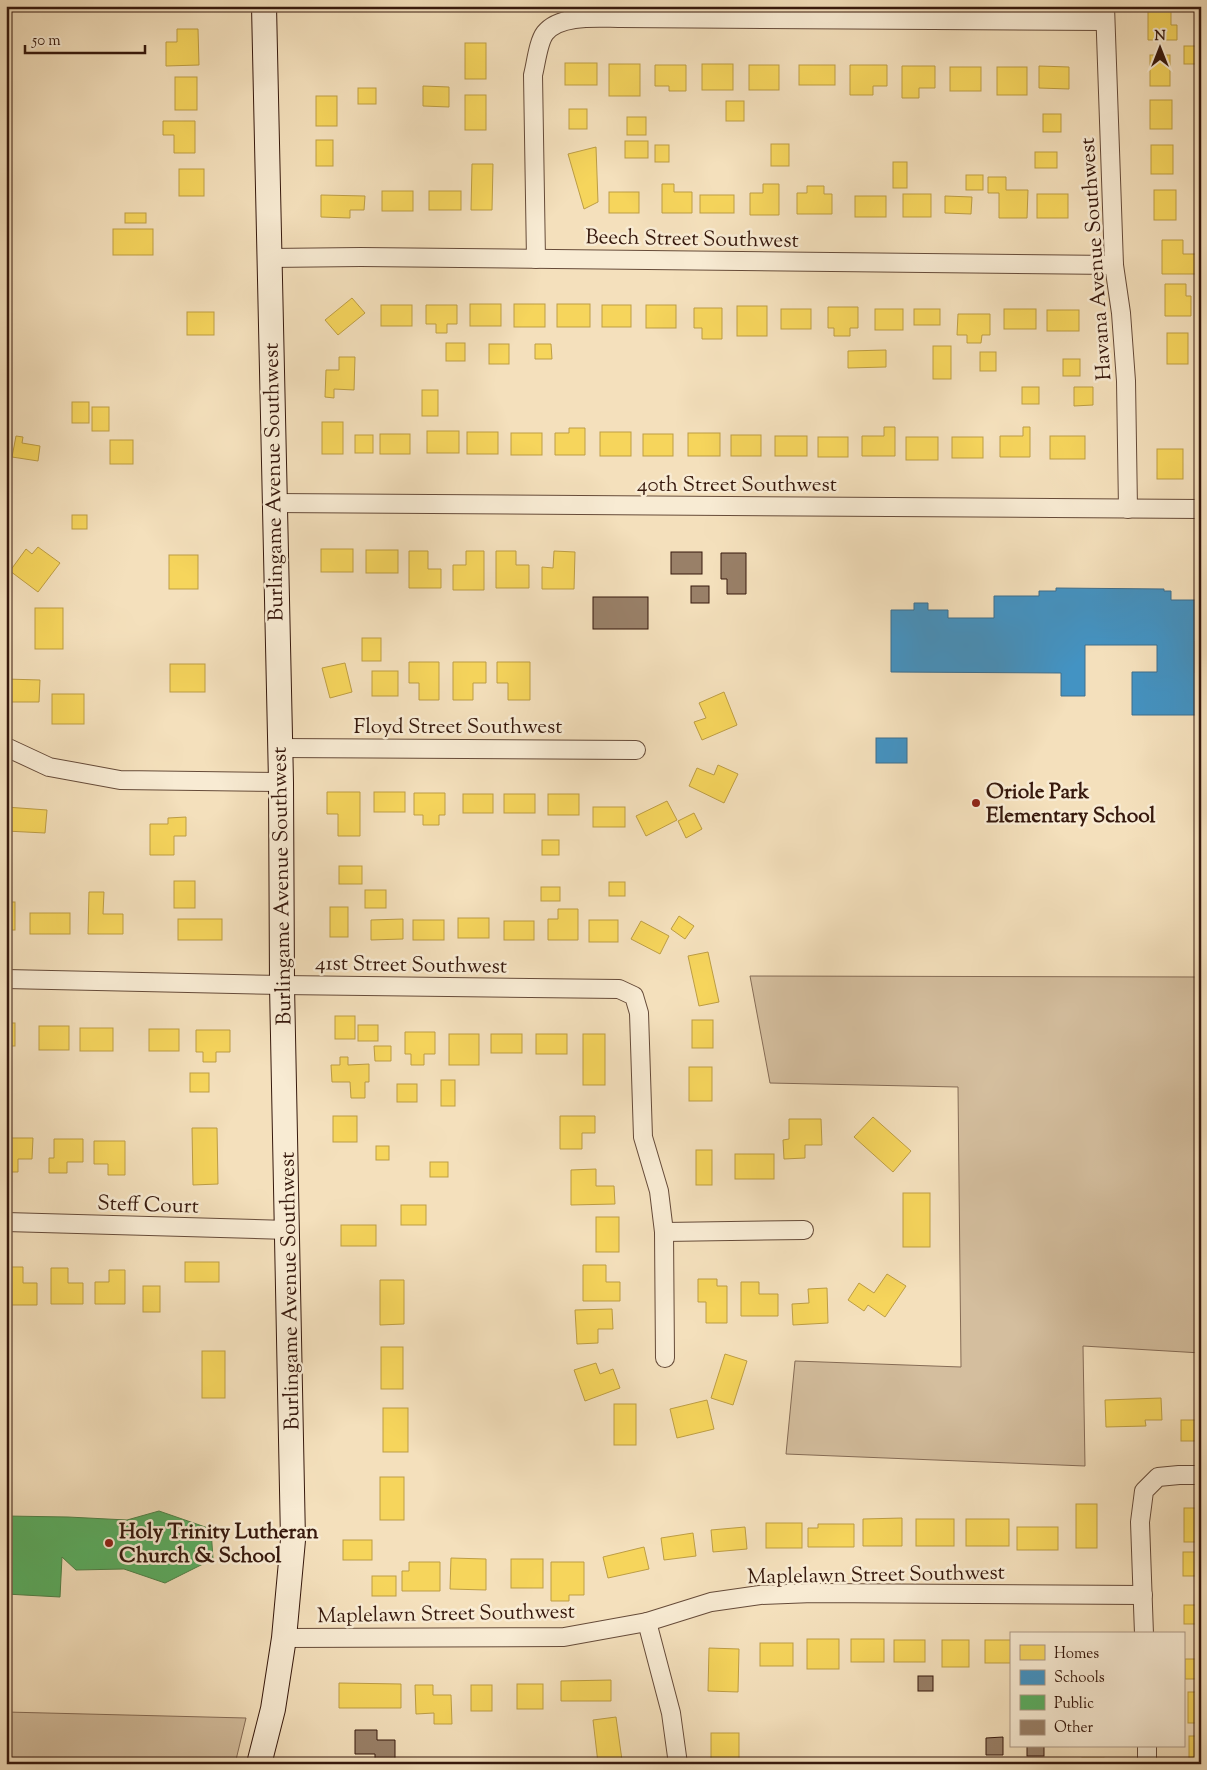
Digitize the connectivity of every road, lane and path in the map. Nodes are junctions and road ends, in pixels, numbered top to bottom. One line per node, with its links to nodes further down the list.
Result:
1 (264, 6): 3 (street, Burlingame Avenue Southwest)
2 (1105, 14): 4 (street); 5 (street, Havana Avenue Southwest)
3 (269, 258): 4 (street, Beech Street Southwest); 6 (street, Burlingame Avenue Southwest)
4 (536, 259): 5 (street, Beech Street Southwest)
5 (1114, 265): 7 (street, Havana Avenue Southwest)
6 (273, 503): 7 (street, 40th Street Southwest); 10 (street, Burlingame Avenue Southwest)
7 (1128, 509): 8 (street, 40th Street Southwest)
8 (1201, 509)
9 (6, 746): 12 (street)
10 (280, 748): 11 (street, Floyd Street Southwest); 12 (street, Burlingame Avenue Southwest)
11 (636, 750)
12 (280, 782): 14 (street, Burlingame Avenue Southwest)
13 (6, 978): 14 (street, 41st Street Southwest)
14 (282, 985): 16 (street, Burlingame Avenue Southwest); 18 (street, 41st Street Southwest)
15 (6, 1222): 16 (street, Steff Court)
16 (288, 1230): 24 (street, Burlingame Avenue Southwest)
17 (804, 1230): 18 (street)
18 (664, 1232): 19 (street)
19 (665, 1358)
20 (1201, 1475): 21 (street)
21 (1143, 1595): 22 (street, Maplelawn Street Southwest); 23 (street)
22 (648, 1622): 24 (street, Maplelawn Street Southwest); 27 (street)
23 (1144, 1632)
24 (284, 1638): 26 (street, Burlingame Avenue Southwest)
25 (1147, 1748): 28 (street)
26 (259, 1764)
27 (678, 1764)
28 (1147, 1764)

